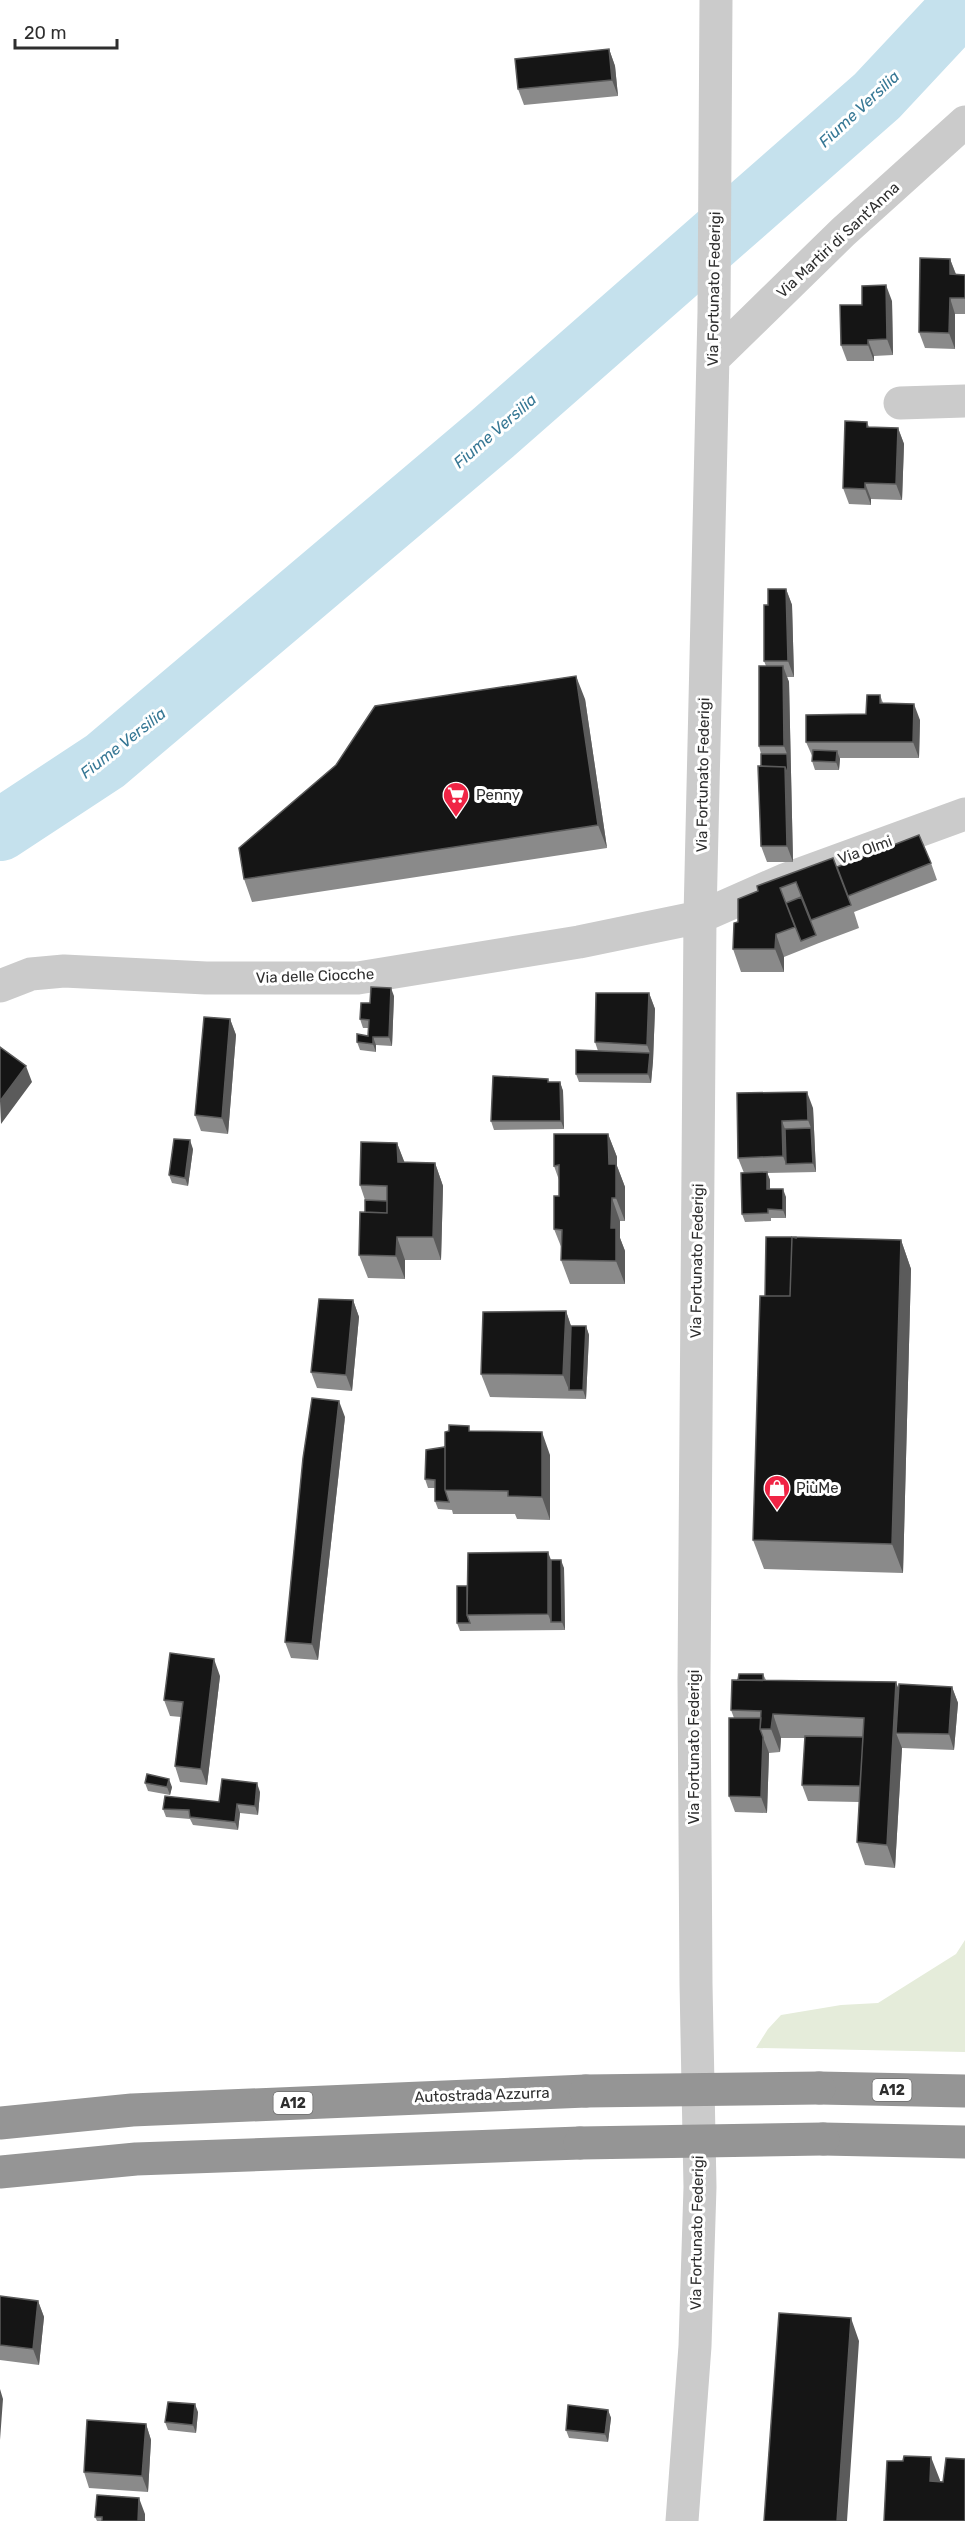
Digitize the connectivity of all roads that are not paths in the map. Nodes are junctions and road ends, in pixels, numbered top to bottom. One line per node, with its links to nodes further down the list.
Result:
1 (716, 0): 3 (street, Via Fortunato Federigi)
2 (965, 122): 3 (street, Via Martiri di Sant'Anna)
3 (713, 359): 7 (street, Via Fortunato Federigi)
4 (965, 401): 5 (street)
5 (900, 403)
6 (965, 814): 7 (street, Via Olmi)
7 (700, 917): 8 (street, Via delle Ciocche); 13 (street, Via Fortunato Federigi)
8 (0, 986)
9 (965, 2091): 10 (highway, Autostrada Azzurra / A12, bridge)
10 (0, 2123)
11 (965, 2142): 12 (highway, bridge)
12 (0, 2172)
13 (682, 2521)

